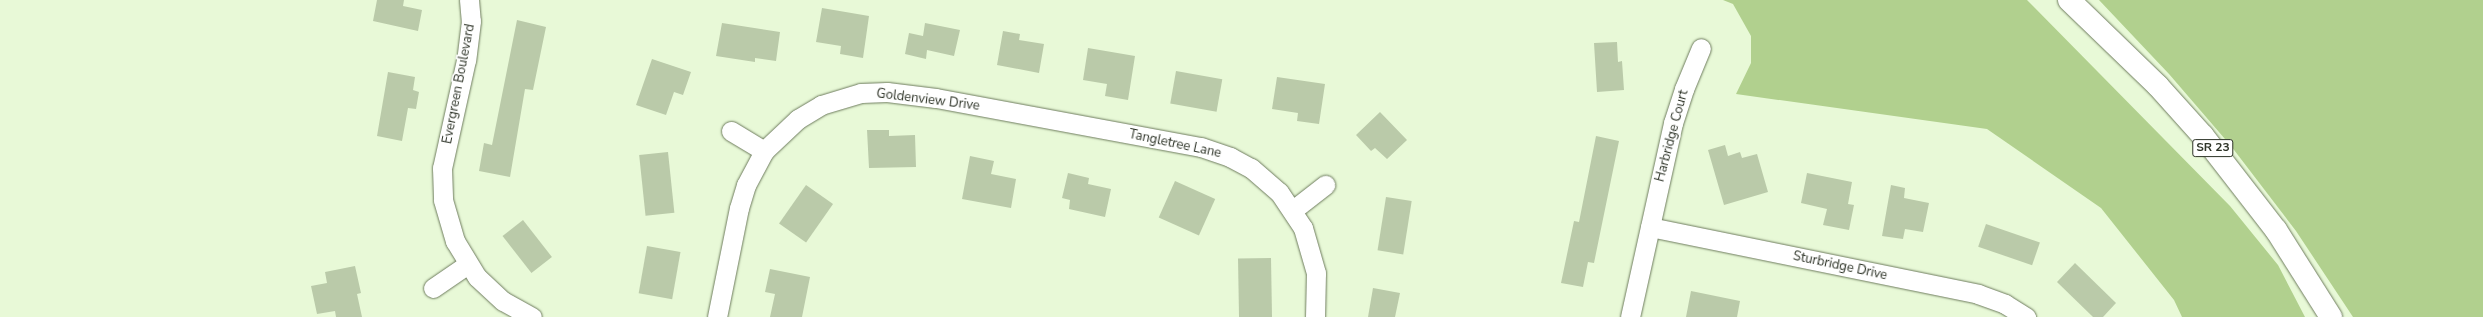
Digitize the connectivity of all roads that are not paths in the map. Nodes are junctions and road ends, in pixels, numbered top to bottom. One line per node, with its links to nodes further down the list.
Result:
1 (469, 0): 10 (street, Evergreen Boulevard)
2 (2069, 0): 17 (main road, SR 23)
3 (1701, 48): 9 (street, Harbridge Court)
4 (1108, 130): 6 (street, Goldenview Drive); 8 (street, Tangletree Lane)
5 (731, 131): 6 (street)
6 (764, 151): 13 (street, Goldenview Drive)
7 (1325, 185): 8 (street)
8 (1293, 210): 14 (street, Tangletree Lane)
9 (1650, 227): 15 (street, Harbridge Court); 16 (street, Sturbridge Drive)
10 (468, 264): 11 (street); 12 (street, Evergreen Boulevard)
11 (433, 288)
12 (532, 317)
13 (716, 317)
14 (1315, 317)
15 (1630, 317)
16 (2026, 317)
17 (2331, 317)

